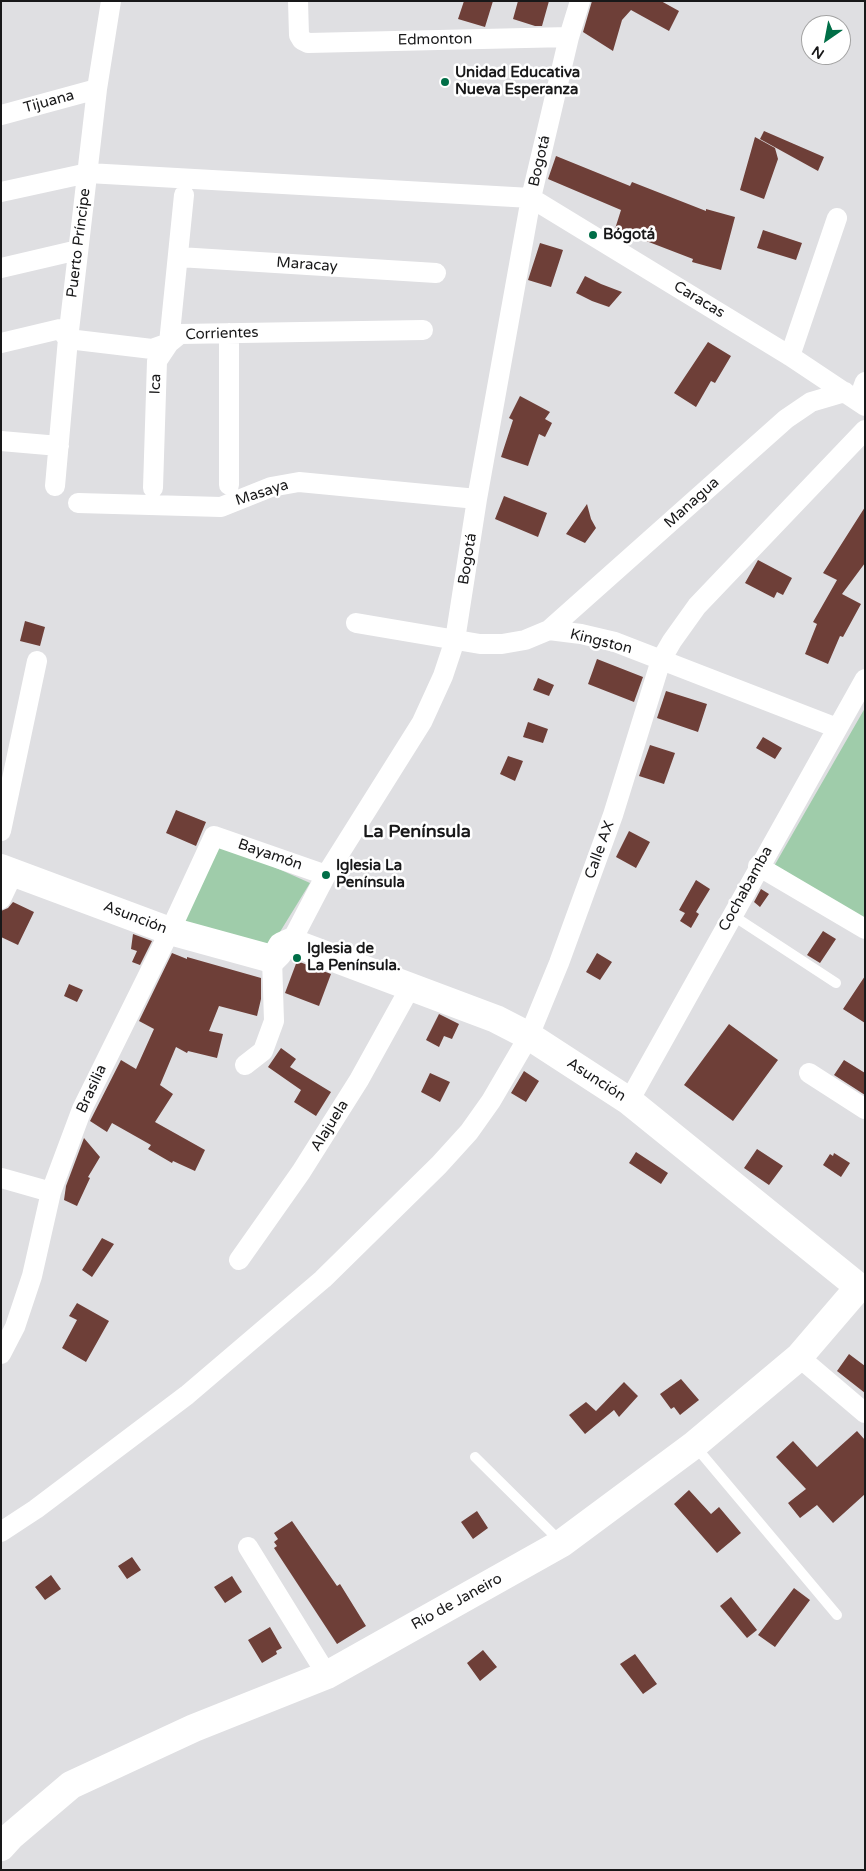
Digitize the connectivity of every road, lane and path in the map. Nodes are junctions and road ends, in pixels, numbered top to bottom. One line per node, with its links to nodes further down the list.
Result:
1 (112, 1): 5 (street, Puerto Príncipe)
2 (298, 1): 4 (street, Edmonton)
3 (580, 1): 4 (street, Bogotá)
4 (569, 37): 10 (street, Bogotá)
5 (97, 89): 6 (street, Tijuana); 7 (street, Puerto Príncipe)
6 (1, 115)
7 (88, 173): 8 (street); 10 (street); 12 (street, Puerto Príncipe)
8 (1, 192)
9 (184, 195): 13 (street, Ica)
10 (531, 198): 21 (street, Caracas); 29 (street, Bogotá)
11 (837, 218): 21 (street)
12 (78, 250): 14 (street); 18 (street, Puerto Príncipe)
13 (179, 257): 15 (street, Maracay); 20 (street, Ica)
14 (1, 268)
15 (436, 273)
16 (423, 330): 17 (street, Corrientes)
17 (229, 333): 20 (street, Corrientes); 26 (street)
18 (68, 338): 19 (street, Corrientes); 20 (street, Corrientes); 25 (street, Puerto Príncipe)
19 (1, 343)
20 (169, 343): 28 (street, Ica)
21 (790, 356): 22 (street, Caracas)
22 (858, 395): 32 (street, Managua)
23 (865, 430): 34 (street, Calle AX)
24 (1, 441): 25 (street)
25 (59, 446): 27 (street, Puerto Príncipe)
26 (229, 485)
27 (55, 486)
28 (153, 488)
29 (477, 499): 30 (street, Masaya); 33 (street, Bogotá)
30 (78, 503)
31 (356, 623): 33 (street, Kingston)
32 (549, 630): 33 (street, Kingston); 34 (street, Kingston)
33 (455, 640): 42 (street, Bogotá)
34 (661, 660): 37 (street, Kingston); 50 (street, Calle AX)
35 (37, 661): 38 (street)
36 (865, 679): 37 (street, Cochabamba)
37 (836, 728): 40 (street, Cochabamba)
38 (1, 831)
39 (214, 836): 42 (street, Bayamón); 46 (street, Brasilia)
40 (758, 866): 44 (street, Cochabamba); 45 (street)
41 (8, 870): 43 (street); 46 (street, Asunción)
42 (326, 875): 47 (street, Bogotá)
43 (1, 899)
44 (732, 915): 48 (lane); 53 (street, Cochabamba)
45 (865, 929)
46 (170, 931): 47 (street, Asunción); 56 (street, Brasilia)
47 (282, 950): 49 (street, Asunción); 51 (street, Bogotá)
48 (836, 983)
49 (411, 986): 50 (street, Asunción); 57 (street, Alajuela)
50 (529, 1036): 53 (street, Asunción); 64 (street, Calle AX)
51 (245, 1065)
52 (809, 1073): 54 (street)
53 (629, 1101): 58 (street, Asunción)
54 (865, 1109)
55 (1, 1178): 56 (street)
56 (52, 1192): 59 (street, Brasilia)
57 (239, 1260)
58 (862, 1284): 60 (street, Río de Janeiro)
59 (1, 1354)
60 (799, 1357): 61 (street); 62 (street, Río de Janeiro)
61 (865, 1413)
62 (694, 1445): 65 (street, Río de Janeiro); 67 (lane)
63 (475, 1458): 65 (lane)
64 (1, 1532)
65 (562, 1543): 68 (street, Río de Janeiro)
66 (248, 1547): 68 (street)
67 (837, 1615)
68 (327, 1675): 69 (street, Río de Janeiro)
69 (1, 1847)

